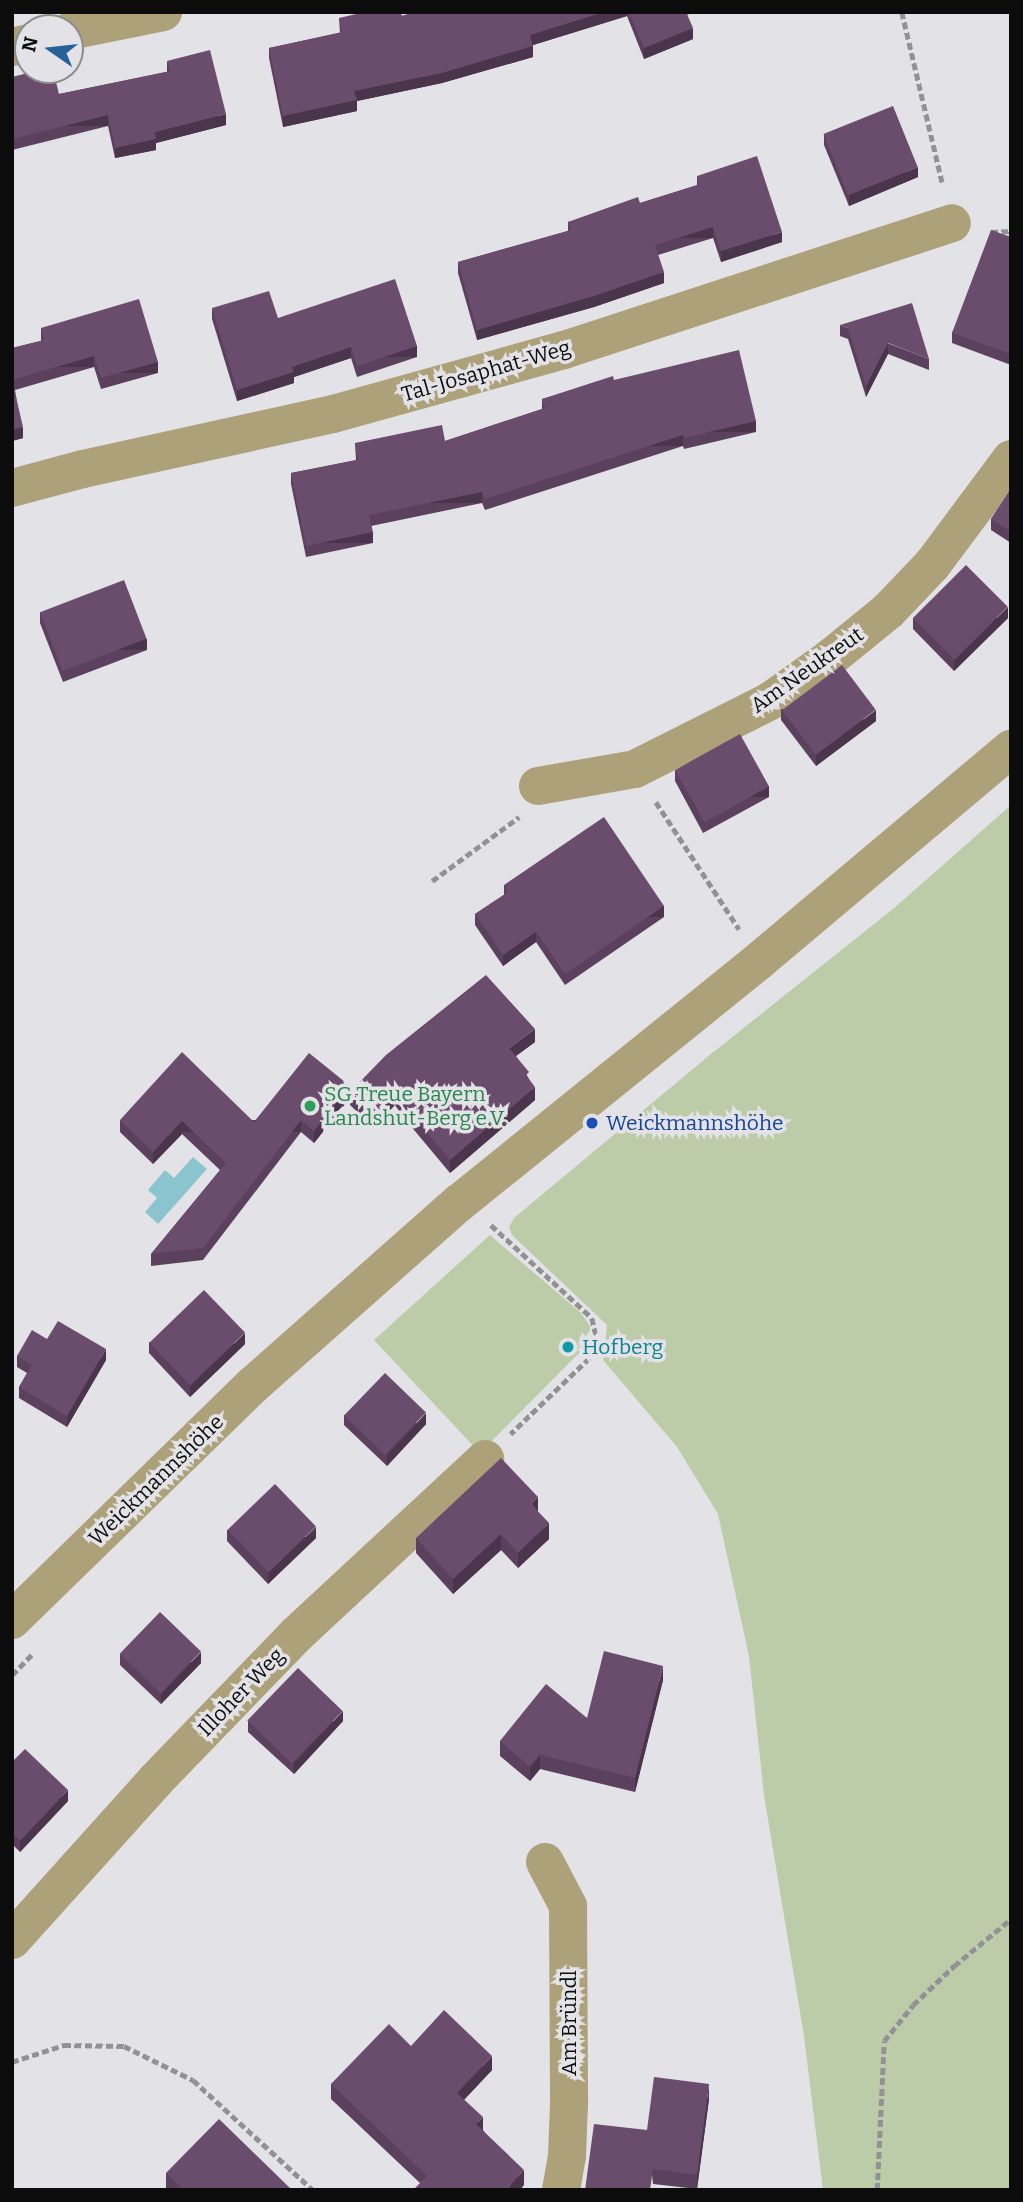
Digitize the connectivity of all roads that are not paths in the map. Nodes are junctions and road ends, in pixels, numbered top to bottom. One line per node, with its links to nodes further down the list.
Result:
1 (163, 12): 2 (street)
2 (84, 28)
3 (952, 222): 5 (street, Tal-Josaphat-Weg)
4 (1011, 458): 7 (street, Am Neukreut)
5 (12, 488)
6 (1011, 749): 9 (street, Weickmannshöhe)
7 (538, 786)
8 (485, 1459): 11 (street, Illoher Weg)
9 (26, 1633)
10 (545, 1862): 12 (street, Am Bründl)
11 (12, 1940)
12 (561, 2190)

